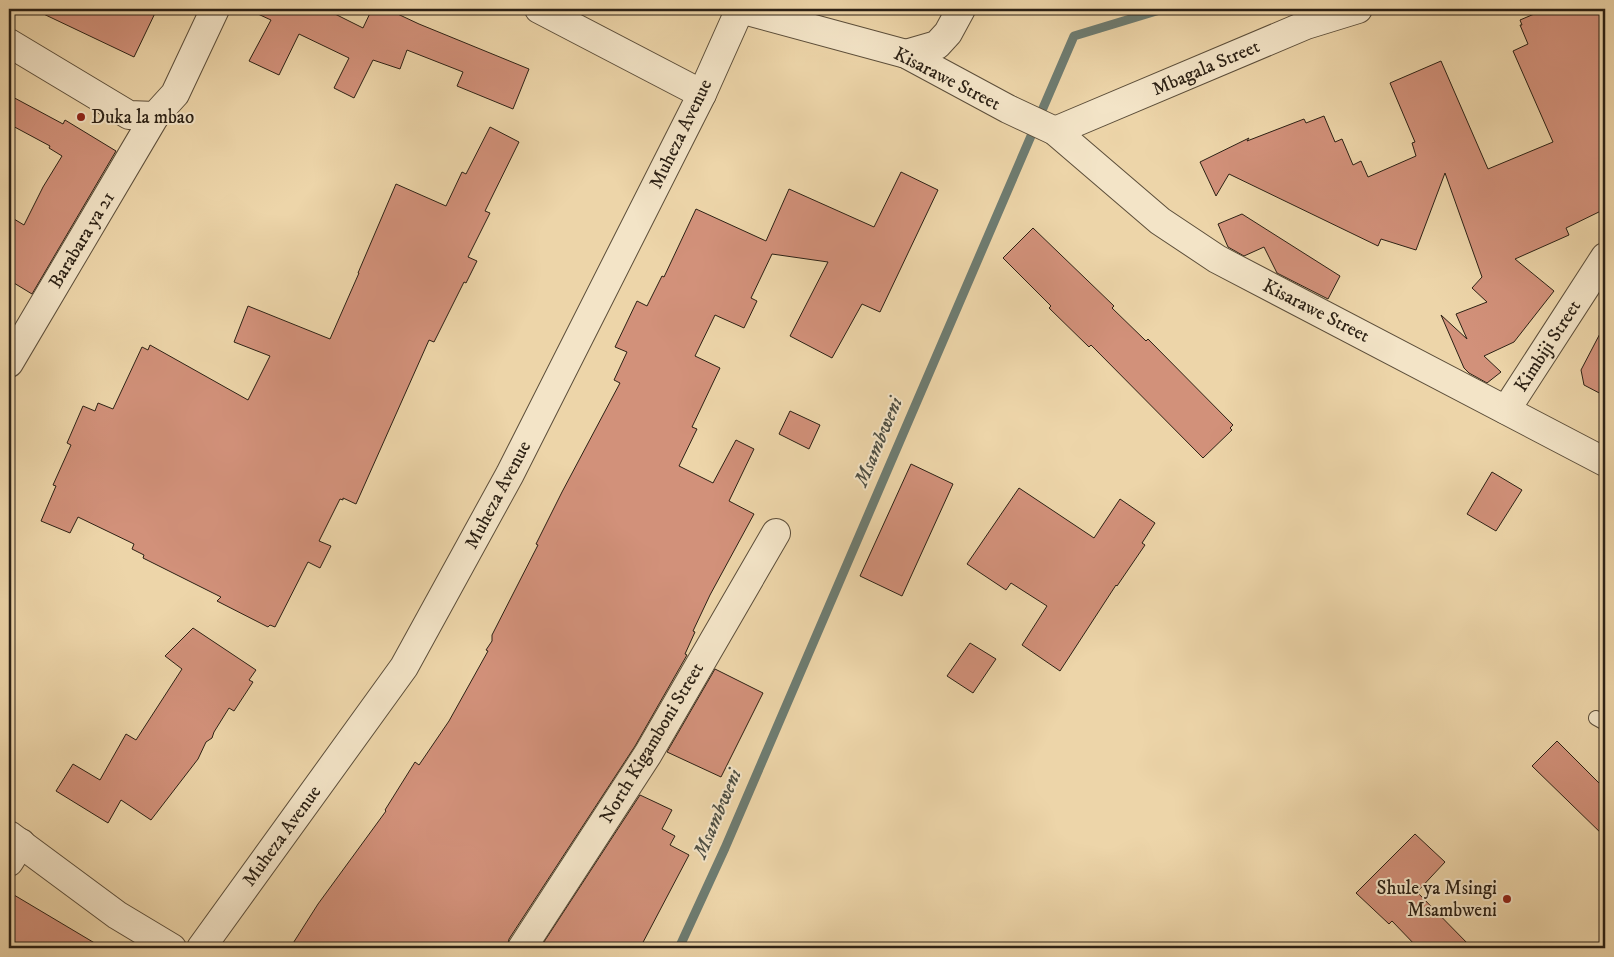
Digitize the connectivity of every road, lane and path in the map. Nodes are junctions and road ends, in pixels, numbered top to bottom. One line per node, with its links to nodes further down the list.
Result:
1 (215, 9): 9 (street, Barabara ya 21)
2 (539, 9): 8 (street)
3 (740, 9): 7 (street, Kisarawe Street); 8 (street, Muheza Avenue)
4 (961, 9): 7 (street)
5 (1358, 9): 10 (street, Mbagala Street)
6 (9, 43): 9 (street)
7 (906, 54): 10 (street, Kisarawe Street)
8 (702, 94): 18 (street, Muheza Avenue)
9 (155, 116): 12 (street, Barabara ya 21)
10 (1051, 129): 13 (street, Kisarawe Street)
11 (1605, 257): 13 (street, Kimbiji Street)
12 (9, 363)
13 (1506, 410): 14 (street, Kisarawe Street)
14 (1605, 462)
15 (776, 533): 19 (street, North Kigamboni Street)
16 (13, 847): 17 (street)
17 (172, 948)
18 (200, 948)
19 (522, 948)

